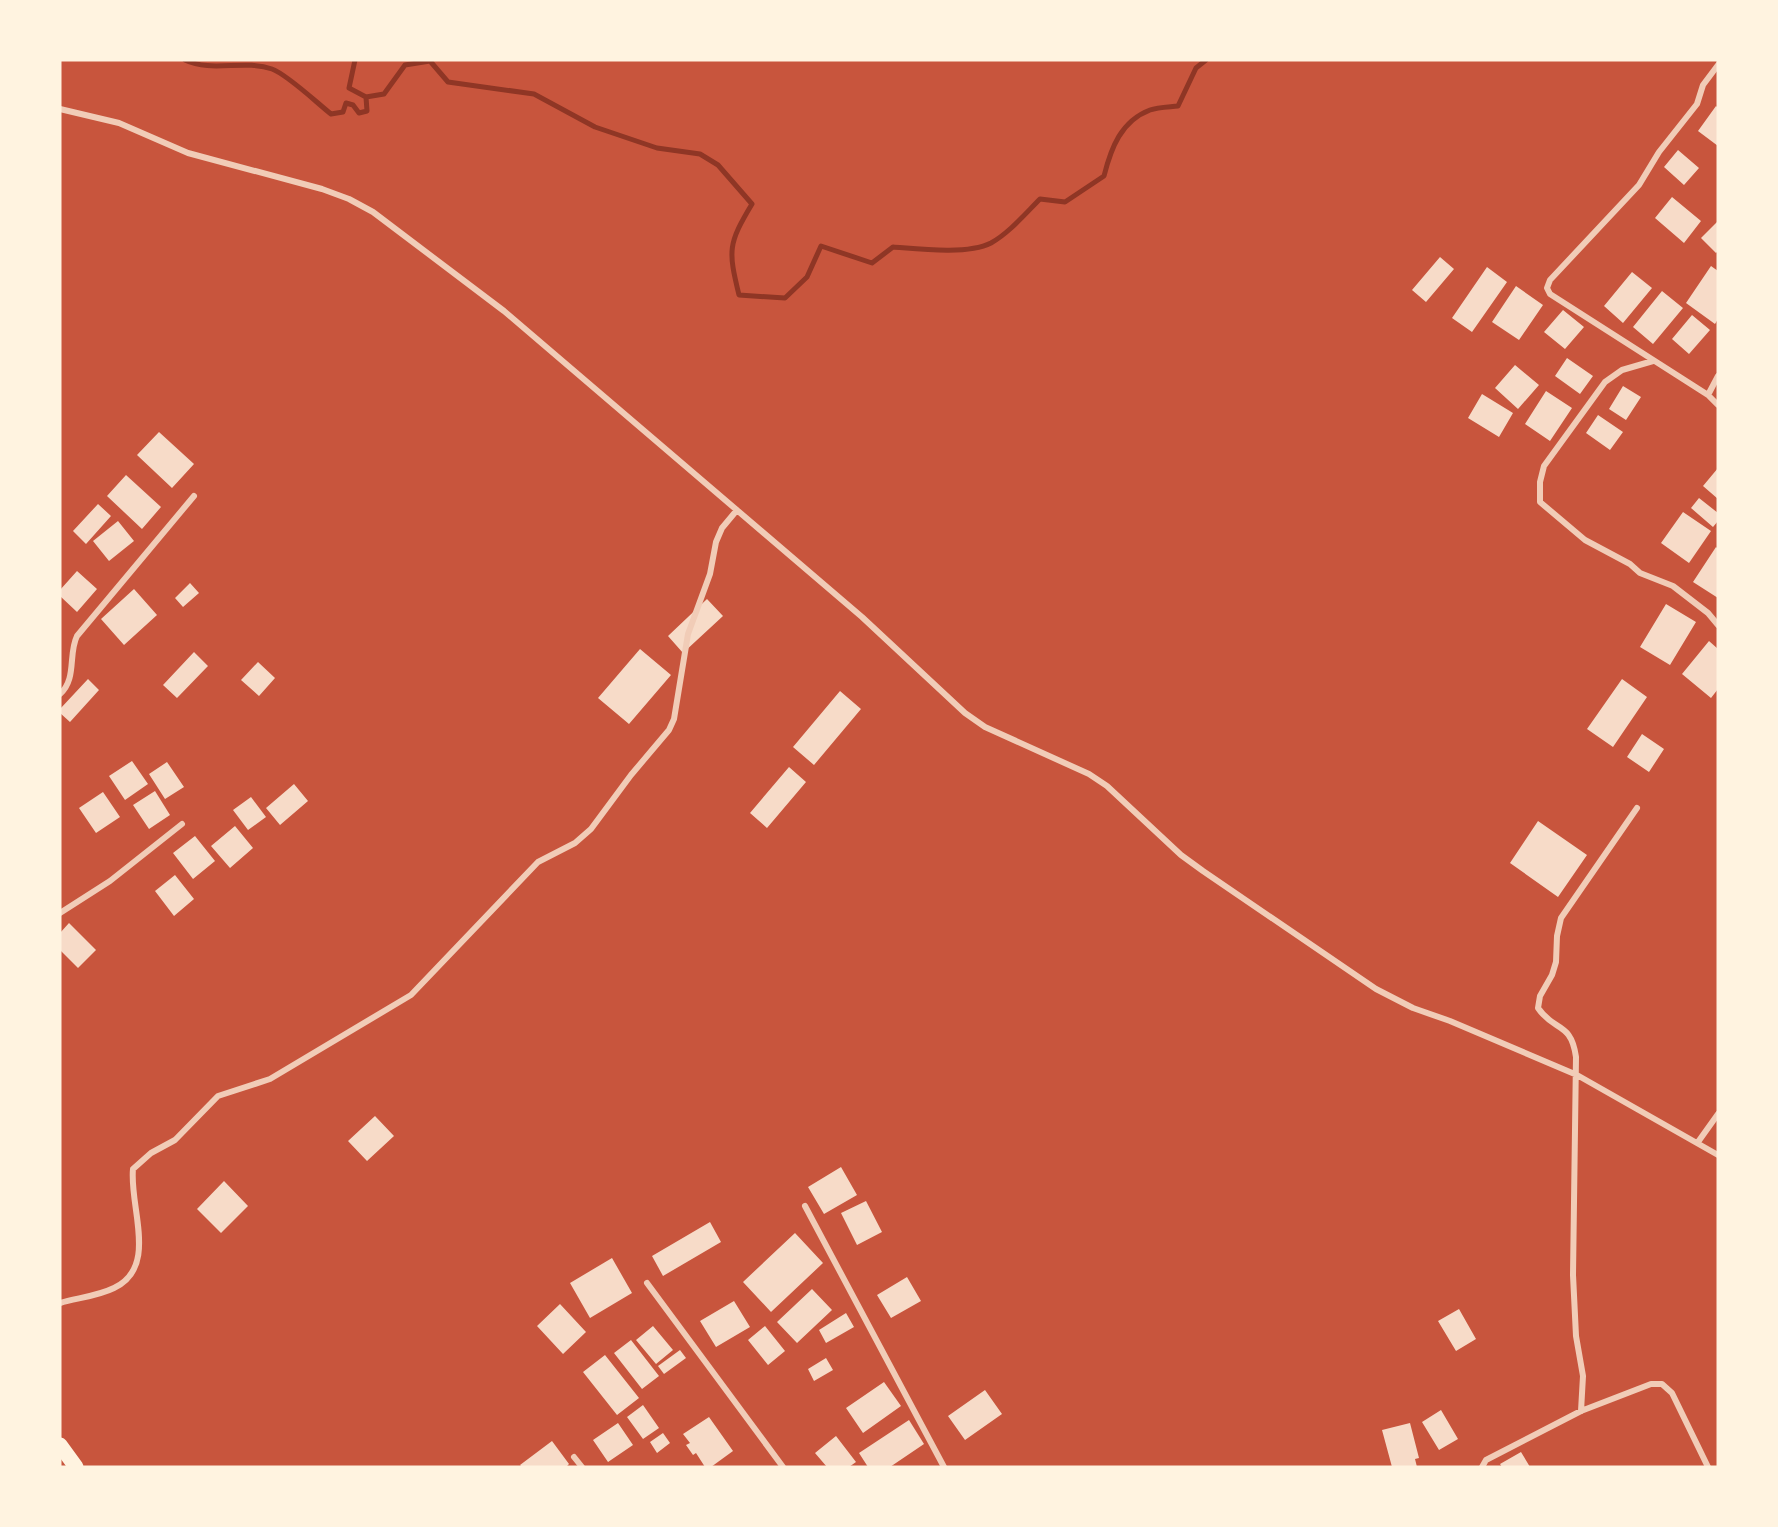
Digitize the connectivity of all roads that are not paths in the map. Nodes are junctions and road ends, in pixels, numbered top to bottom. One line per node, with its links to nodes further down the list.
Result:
1 (1718, 65): 3 (street)
2 (60, 109): 8 (street)
3 (1653, 361): 5 (street); 9 (street)
4 (1718, 376): 5 (street)
5 (1708, 395): 6 (street)
6 (1718, 405)
7 (194, 495): 10 (street)
8 (736, 510): 14 (street); 20 (street)
9 (1718, 625)
10 (60, 694)
11 (1637, 808): 14 (street)
12 (183, 824): 13 (street)
13 (60, 913)
14 (1577, 1075): 16 (street); 21 (street)
15 (1718, 1114): 16 (street)
16 (1698, 1142): 17 (street)
17 (1718, 1155)
18 (805, 1206): 27 (street)
19 (647, 1283): 26 (street)
20 (60, 1303)
21 (1581, 1411): 28 (street); 29 (street)
22 (60, 1445): 24 (highway)
23 (574, 1457): 25 (street)
24 (76, 1467)
25 (582, 1467)
26 (783, 1467)
27 (944, 1467)
28 (1482, 1467)
29 (1708, 1467)

